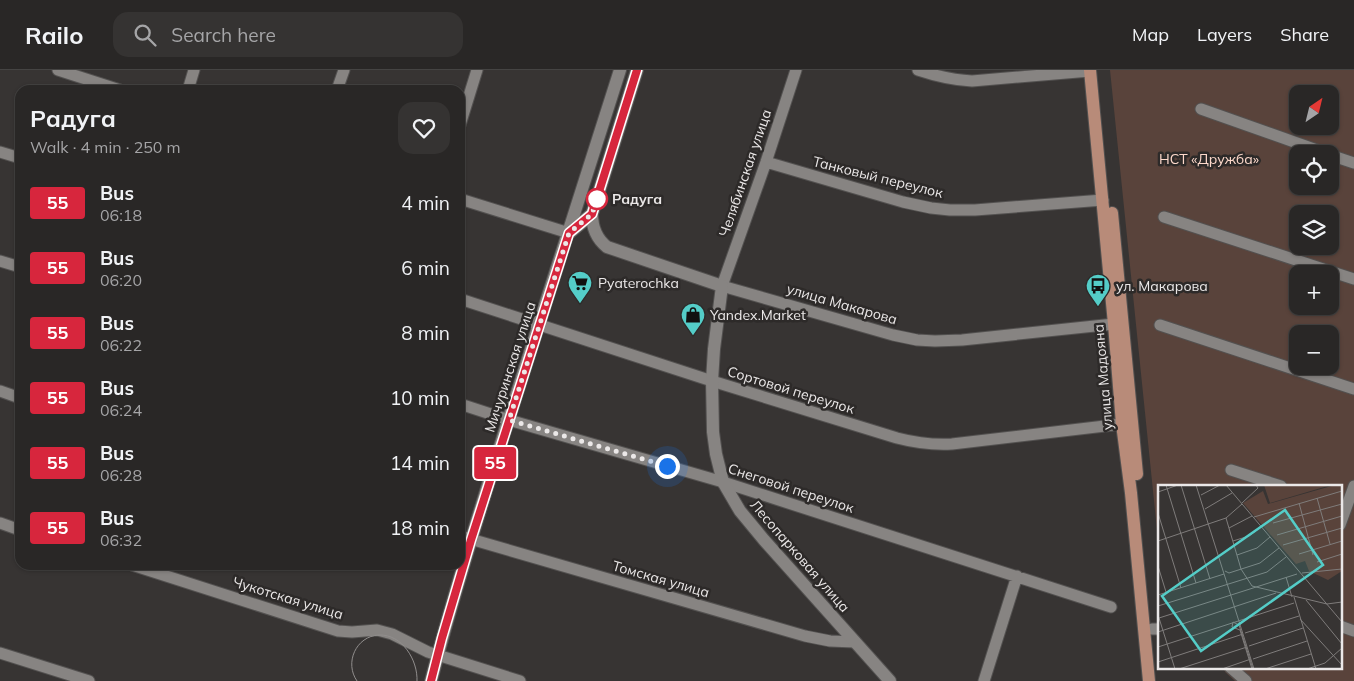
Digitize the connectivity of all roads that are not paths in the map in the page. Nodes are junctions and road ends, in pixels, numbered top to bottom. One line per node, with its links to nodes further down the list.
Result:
1 (58, 70): 10 (street)
2 (194, 70): 11 (street)
3 (344, 70): 12 (street)
4 (477, 70): 13 (street)
5 (620, 70): 25 (main road, Мичуринская улица)
6 (638, 70): 23 (main road)
7 (796, 70): 19 (street, Челябинская улица)
8 (918, 70): 9 (street)
9 (1093, 70): 21 (main road, улица Мадояна); 55 (main road, улица Мадояна)
10 (104, 85)
11 (190, 85)
12 (339, 85)
13 (465, 109)
14 (1201, 109): 15 (street)
15 (1303, 145)
16 (0, 152): 17 (street)
17 (15, 156)
18 (1339, 158): 20 (street)
19 (766, 162): 21 (street, Танковый переулок); 29 (street, Челябинская улица)
20 (1354, 163)
21 (1103, 200): 32 (main road, улица Мадояна)
22 (465, 201): 25 (street)
23 (592, 214): 25 (main road); 29 (main road, улица Макарова)
24 (1164, 217): 28 (street)
25 (569, 233): 31 (main road, Мичуринская улица)
26 (0, 261): 27 (street)
27 (15, 266)
28 (1354, 279)
29 (722, 286): 32 (street, улица Макарова); 34 (main road, Лесопарковая улица)
30 (465, 301): 31 (street, Сортовой переулок)
31 (539, 324): 34 (street, Сортовой переулок); 39 (main road, Мичуринская улица)
32 (1114, 324): 40 (main road, улица Мадояна)
33 (1160, 325): 35 (street)
34 (712, 382): 40 (street, Сортовой переулок); 42 (main road, Лесопарковая улица)
35 (1354, 389)
36 (0, 391): 37 (street)
37 (15, 396)
38 (465, 406): 39 (street, Снеговой переулок)
39 (509, 420): 42 (street, Снеговой переулок); 49 (main road, Мичуринская улица)
40 (1122, 424): 67 (main road, улица Мадояна)
41 (1231, 470): 43 (street)
42 (723, 482): 52 (street, Снеговой переулок); 57 (main road, Лесопарковая улица)
43 (1278, 485)
44 (1354, 486): 45 (street)
45 (1347, 507): 46 (street)
46 (1342, 520)
47 (0, 523): 48 (street)
48 (15, 528)
49 (466, 538): 57 (street, Томская улица)
50 (148, 570): 59 (street, Чукотская улица)
51 (458, 570): 59 (main road, Мичуринская улица)
52 (1017, 576): 53 (street, Снеговой переулок); 66 (street)
53 (1111, 607)
54 (1342, 627): 56 (street)
55 (1156, 629): 68 (main road, улица Мадояна)
56 (1354, 631)
57 (855, 642): 65 (main road, Лесопарковая улица)
58 (0, 653): 61 (street)
59 (438, 655): 62 (main road, Мичуринская улица); 63 (main road, Мичуринская улица); 64 (street, Чукотская улица)
60 (1231, 668): 69 (street)
61 (89, 681)
62 (431, 681)
63 (442, 681)
64 (520, 681)
65 (890, 681)
66 (984, 681)
67 (1149, 681)
68 (1156, 681)
69 (1246, 681)

